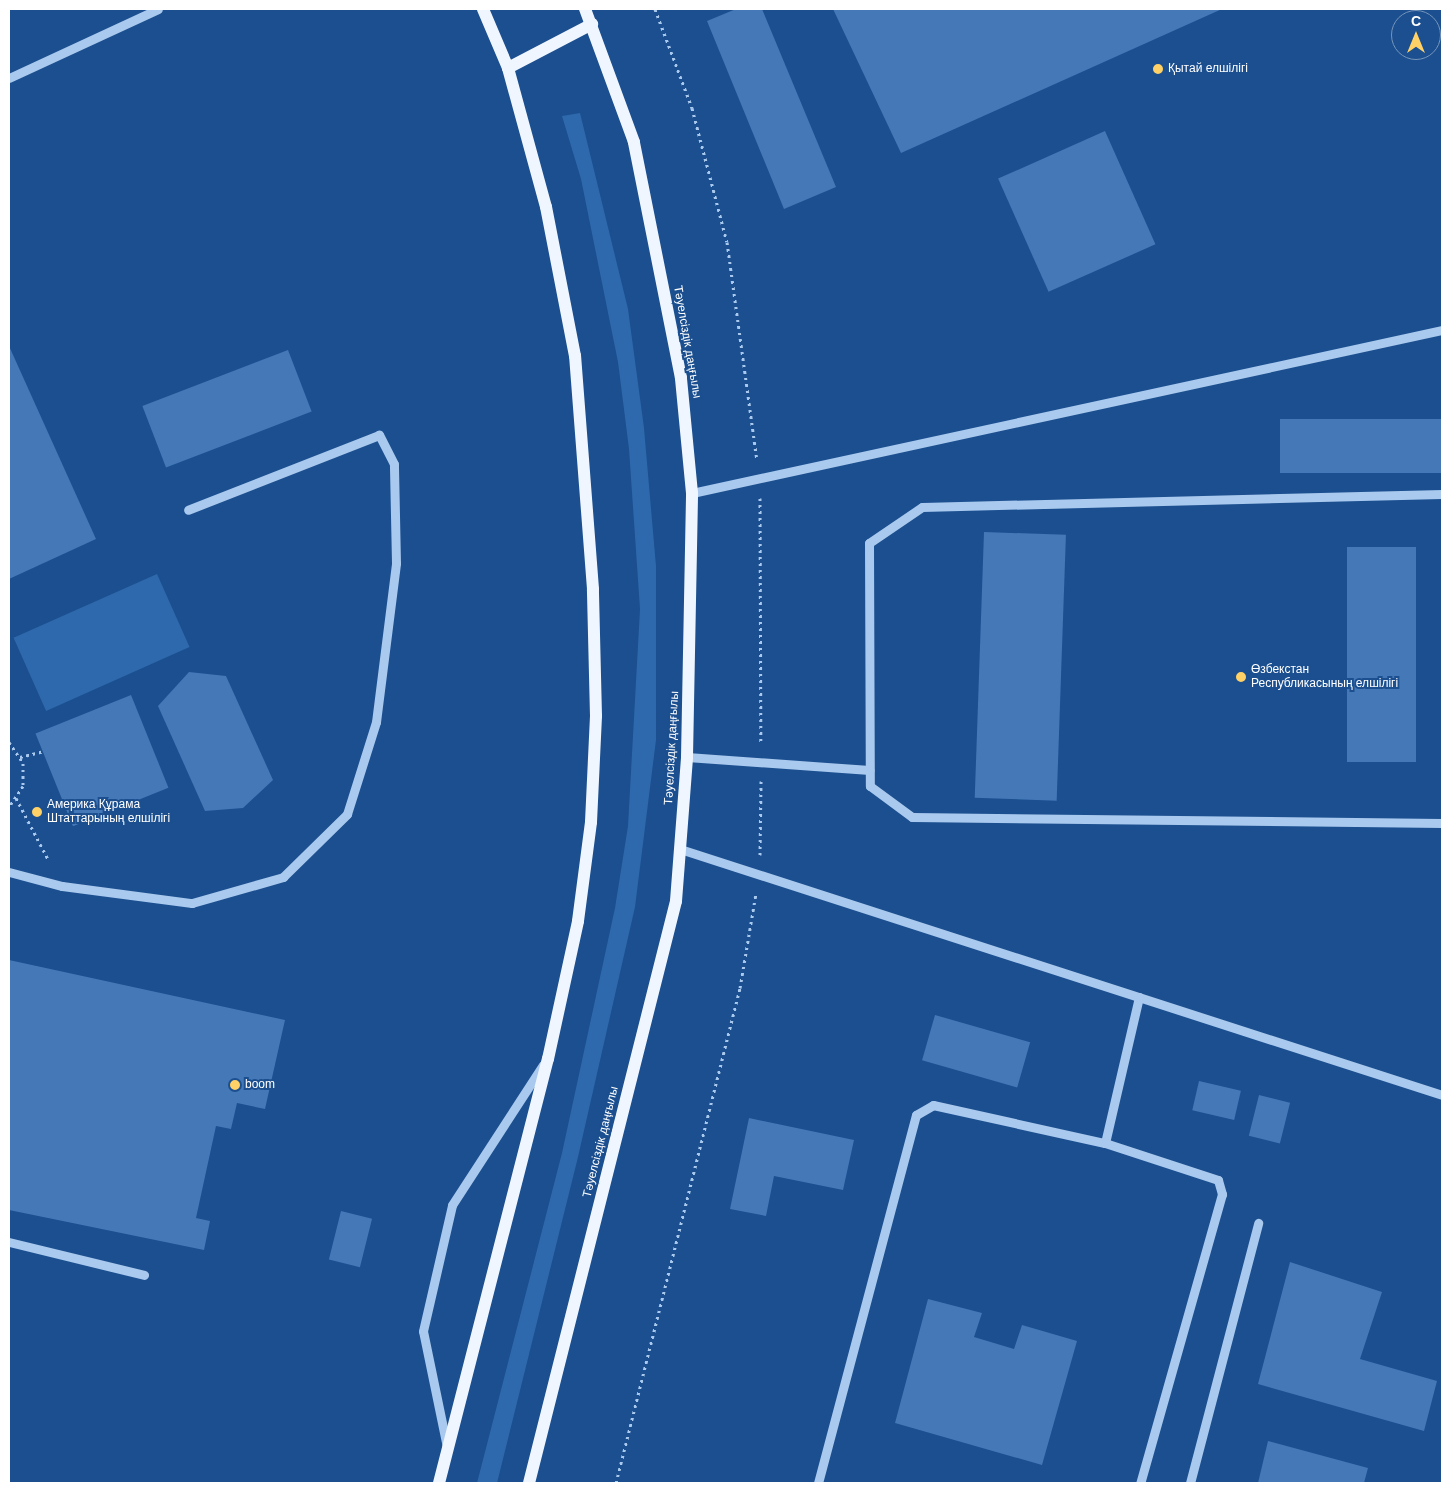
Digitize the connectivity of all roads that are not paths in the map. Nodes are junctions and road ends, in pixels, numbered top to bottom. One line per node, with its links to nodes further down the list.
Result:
1 (158, 9): 6 (street)
2 (483, 9): 5 (main road)
3 (585, 9): 4 (main road, Тәуелсіздік даңғылы)
4 (592, 24): 5 (main road); 8 (main road, Тәуелсіздік даңғылы)
5 (508, 68): 17 (main road)
6 (9, 78)
7 (1442, 330): 8 (street)
8 (692, 493): 11 (main road, Тәуелсіздік даңғылы)
9 (1442, 494): 12 (street)
10 (188, 510): 15 (street)
11 (687, 758): 12 (street); 14 (main road, Тәуелсіздік даңғылы)
12 (870, 770): 13 (street)
13 (1442, 823)
14 (680, 848): 16 (street); 25 (main road, Тәуелсіздік даңғылы)
15 (9, 872)
16 (1139, 997): 18 (street); 19 (street)
17 (548, 1059): 23 (main road); 23 (street)
18 (1442, 1095)
19 (1105, 1143): 26 (street); 27 (street)
20 (1258, 1223): 28 (street)
21 (9, 1242): 22 (street)
22 (144, 1276)
23 (447, 1450): 24 (main road)
24 (439, 1483)
25 (529, 1483)
26 (818, 1483)
27 (1140, 1483)
28 (1190, 1483)

